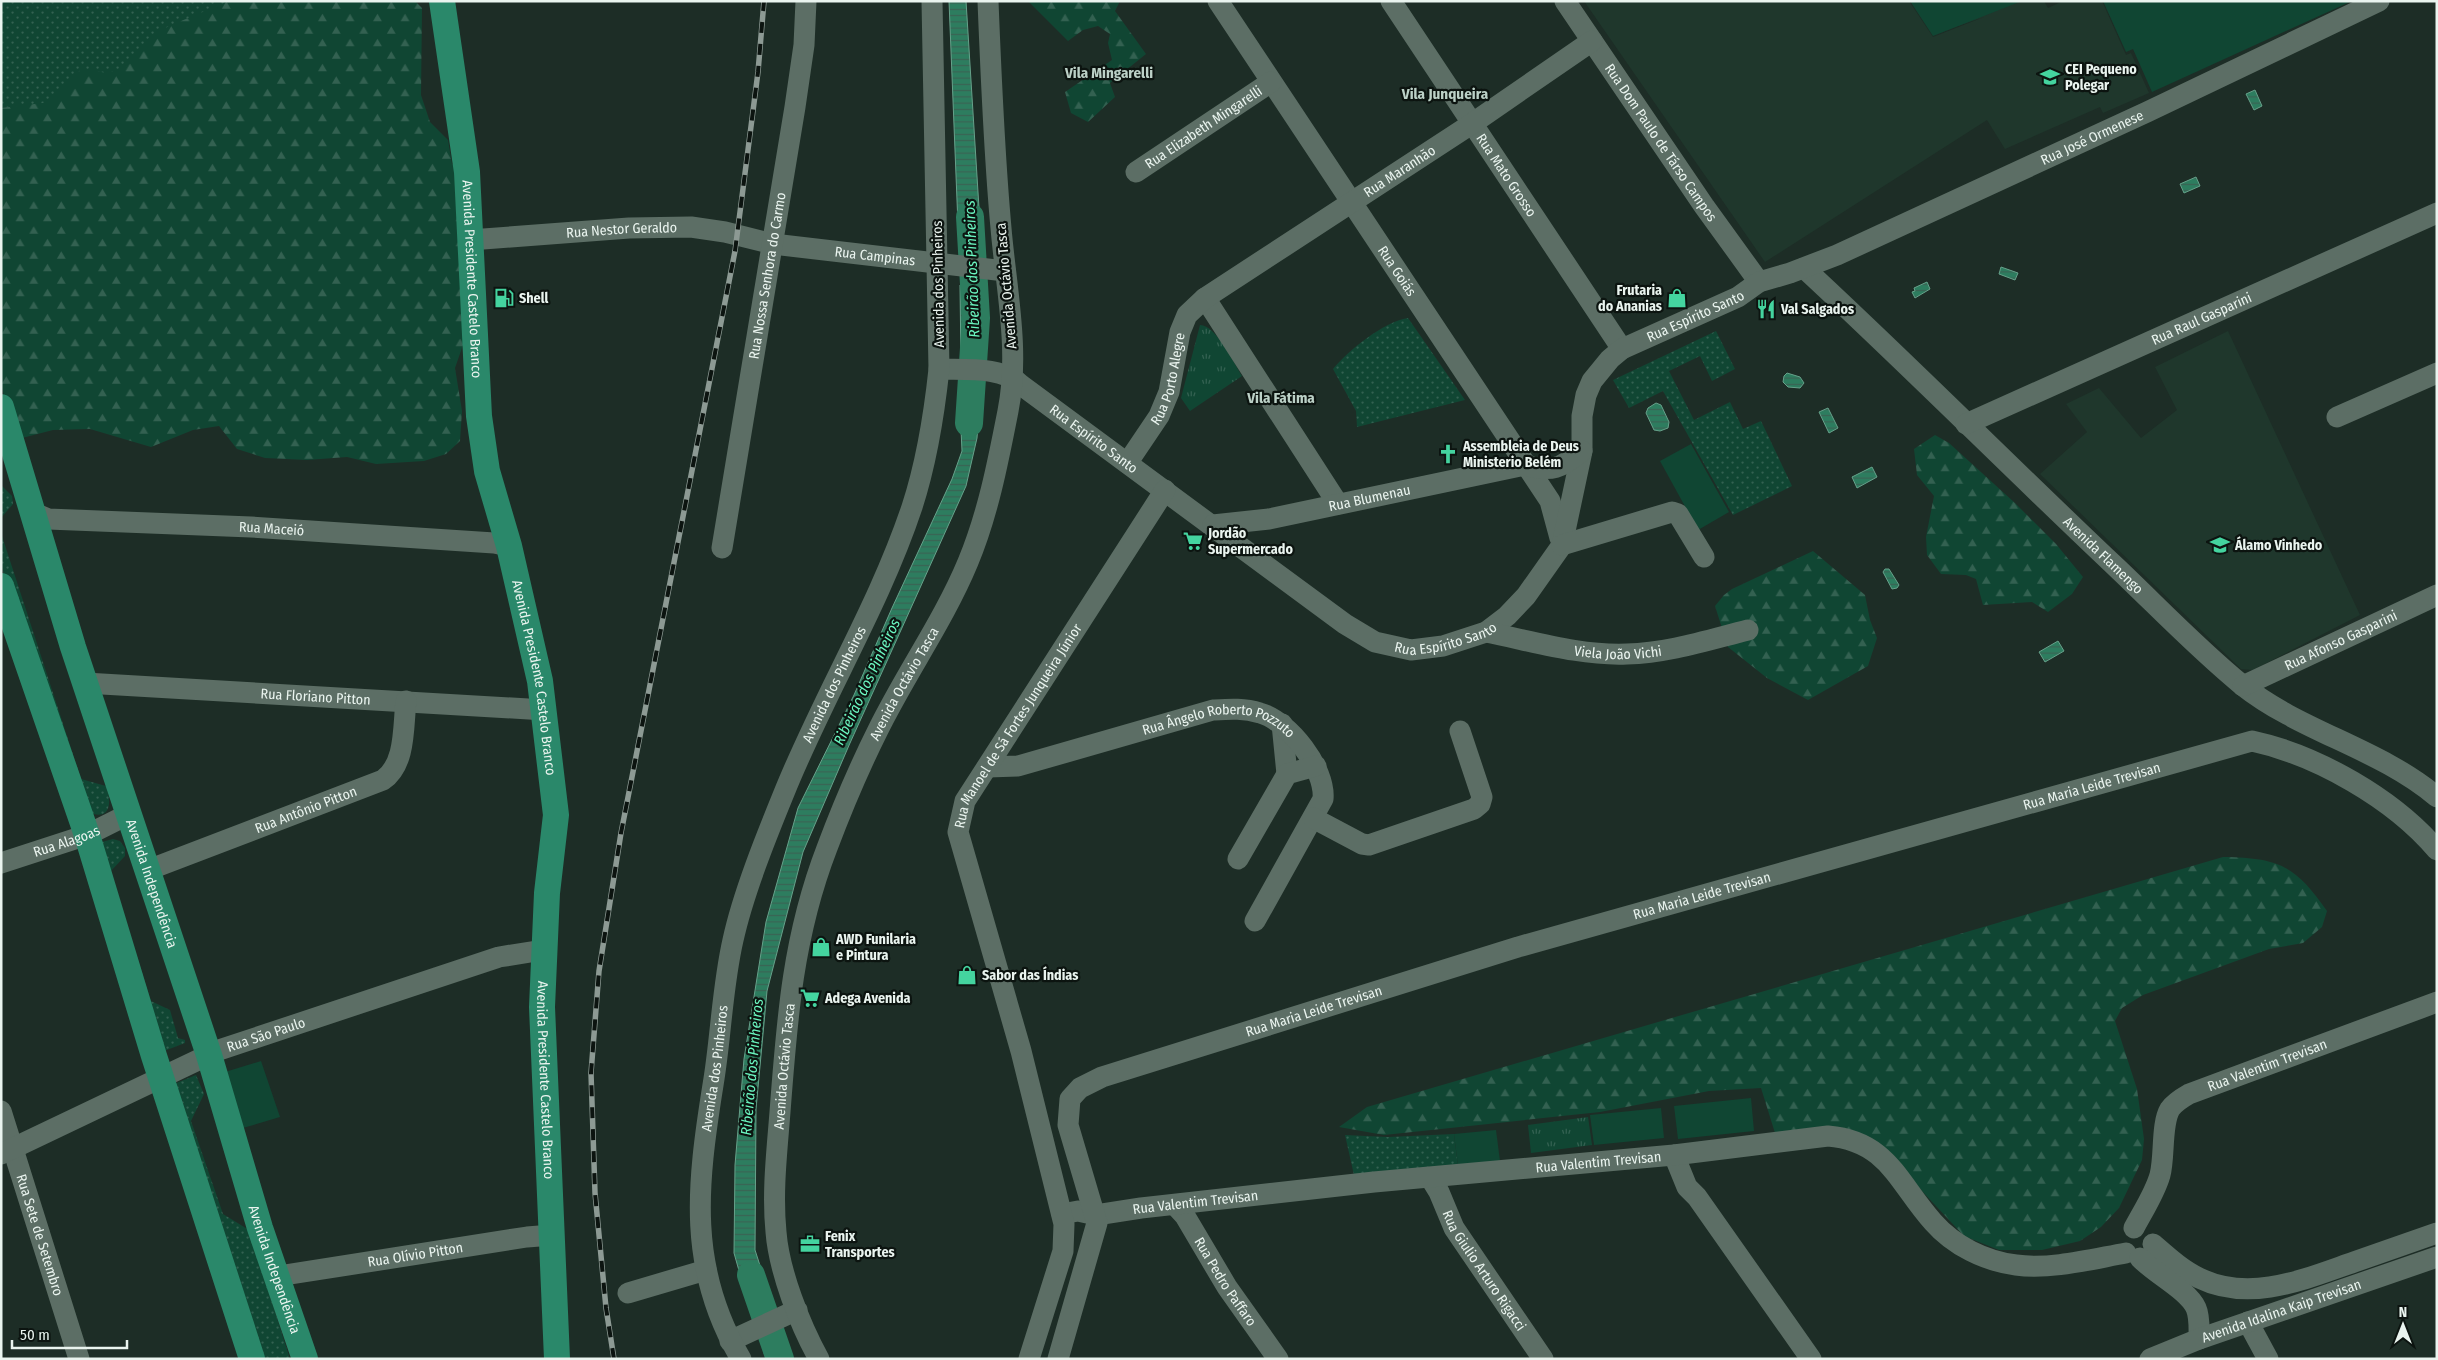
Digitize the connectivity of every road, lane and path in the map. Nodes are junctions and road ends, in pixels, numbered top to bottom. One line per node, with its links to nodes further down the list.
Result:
1 (442, 1): 15 (main road, Avenida Presidente Castelo Branco)
2 (806, 1): 16 (street, Rua Nossa Senhora do Carmo)
3 (932, 1): 17 (street, Avenida dos Pinheiros)
4 (988, 1): 19 (street, Avenida Octávio Tasca)
5 (1218, 1): 10 (street, Rua Goiás)
6 (1391, 1): 11 (street, Rua Mato Grosso)
7 (1565, 1): 9 (street, Rua Dom Paulo de Társo Campos)
8 (2379, 1): 18 (street, Rua José Ormenese)
9 (1592, 41): 11 (street, Rua Maranhão); 20 (street, Rua Dom Paulo de Társo Campos)
10 (1270, 82): 12 (street, Rua Elizabeth Mingarelli); 13 (street, Rua Goiás)
11 (1473, 123): 13 (street, Rua Maranhão); 22 (street, Rua Mato Grosso)
12 (1136, 172)
13 (1351, 203): 21 (street, Rua Maranhão); 32 (street, Rua Goiás)
14 (2437, 213): 28 (street, Rua Raul Gasparini)
15 (470, 240): 16 (street, Rua Nestor Geraldo); 40 (main road, Avenida Presidente Castelo Branco)
16 (773, 244): 17 (street, Rua Campinas); 41 (street, Rua Nossa Senhora do Carmo)
17 (942, 264): 19 (street, Rua Campinas); 23 (street, Avenida dos Pinheiros)
18 (1804, 268): 20 (street, Rua José Ormenese); 28 (street, Avenida Flamengo)
19 (1004, 271): 25 (street, Avenida Octávio Tasca)
20 (1759, 282): 22 (street, Rua Espírito Santo)
21 (1205, 298): 31 (street, Rua Porto Alegre); 35 (street)
22 (1622, 349): 30 (street, Rua Espírito Santo)
23 (947, 369): 25 (street); 83 (street, Avenida dos Pinheiros)
24 (2437, 373): 27 (street)
25 (1004, 374): 31 (street, Rua Espírito Santo); 86 (street, Avenida Octávio Tasca)
26 (1, 407): 29 (main road, Avenida Independência)
27 (2338, 417)
28 (1966, 424): 49 (street, Avenida Flamengo)
29 (6, 442): 33 (main road, Avenida Independência)
30 (1582, 451): 32 (street, Rua Blumenau); 39 (street, Rua Espírito Santo)
31 (1128, 462): 34 (street, Rua Espírito Santo)
32 (1525, 466): 35 (street, Rua Blumenau); 39 (street, Rua Goiás)
33 (12, 477): 36 (main road, Avenida Independência)
34 (1165, 490): 38 (street, Rua Espírito Santo); 54 (street, Rua Manoel de Sá Fortes Junqueira Júnior)
35 (1338, 504): 37 (street, Rua Blumenau)
36 (34, 513): 40 (street, Rua Maceió); 48 (main road, Avenida Independência)
37 (1269, 519): 38 (street, Rua Blumenau); 42 (street)
38 (1213, 526): 42 (street, Rua Espírito Santo)
39 (1562, 545): 43 (street); 47 (street, Rua Espírito Santo)
40 (509, 546): 51 (main road, Avenida Presidente Castelo Branco)
41 (722, 548)
42 (1243, 549): 47 (street, Rua Espírito Santo)
43 (1704, 557)
44 (1, 586): 62 (main road)
45 (2437, 595): 49 (street, Rua Afonso Gasparini)
46 (1748, 630): 47 (street, Viela João Vichi)
47 (1486, 632)
48 (85, 683): 50 (street, Rua Floriano Pitton); 60 (main road, Avenida Independência)
49 (2243, 686): 59 (street, Avenida Flamengo)
50 (406, 700): 51 (street, Rua Floriano Pitton); 66 (street, Rua Antônio Pitton)
51 (545, 710): 68 (main road, Avenida Presidente Castelo Branco)
52 (1282, 724): 55 (street, Rua Ângelo Roberto Pozzuto); 56 (street, Rua Ângelo Roberto Pozzuto); 58 (street)
53 (1460, 731): 61 (street)
54 (1003, 744): 55 (street); 57 (street, Rua Manoel de Sá Fortes Junqueira Júnior)
55 (1034, 762): 57 (street, Rua Ângelo Roberto Pozzuto)
56 (1316, 766): 58 (street); 61 (street, Rua Ângelo Roberto Pozzuto)
57 (988, 767): 77 (street, Rua Manoel de Sá Fortes Junqueira Júnior)
58 (1287, 774): 64 (street)
59 (2437, 797)
60 (129, 814): 62 (street, Rua Alagoas); 66 (main road, Avenida Independência)
61 (1313, 818): 67 (street, Rua Ângelo Roberto Pozzuto)
62 (87, 835): 65 (street, Rua Alagoas); 71 (main road)
63 (2437, 850): 78 (street, Rua Maria Leide Trevisan)
64 (1238, 859)
65 (1, 864)
66 (148, 870): 70 (main road, Avenida Independência)
67 (1255, 921)
68 (544, 950): 70 (street, Rua São Paulo); 80 (main road, Avenida Presidente Castelo Branco)
69 (2437, 1002): 81 (street, Rua Valentim Trevisan)
70 (209, 1054): 71 (street, Rua São Paulo); 84 (main road, Avenida Independência)
71 (161, 1076): 73 (street, Rua São Paulo); 91 (main road)
72 (1, 1111): 73 (street, Rua Sete de Setembro)
73 (7, 1151): 90 (street, Rua Sete de Setembro)
74 (1683, 1154): 75 (street, Rua Valentim Trevisan); 81 (street, Rua Valentim Trevisan); 99 (street)
75 (1431, 1178): 76 (street, Rua Valentim Trevisan); 98 (street, Rua Giulio Arturo Rigacci)
76 (1175, 1205): 78 (street, Rua Valentim Trevisan); 97 (street, Rua Pedro Paffaro)
77 (1062, 1214): 78 (street, Rua Valentim Trevisan); 95 (street, Rua Manoel de Sá Fortes Junqueira Júnior)
78 (1096, 1215): 96 (street)
79 (2437, 1233): 81 (street, Avenida Idalina Kaip Trevisan)
80 (552, 1235): 84 (street, Rua Olívio Pitton); 93 (main road, Avenida Presidente Castelo Branco)
81 (2138, 1242): 88 (street, Avenida Idalina Kaip Trevisan)
82 (2437, 1257): 87 (street, Avenida Idalina Kaip Trevisan)
83 (706, 1270): 85 (street); 89 (street, Avenida dos Pinheiros)
84 (278, 1276): 92 (main road, Avenida Independência)
85 (628, 1293)
86 (797, 1310): 89 (street); 94 (street, Avenida Octávio Tasca)
87 (2248, 1322): 88 (street, Avenida Idalina Kaip Trevisan); 101 (street)
88 (2199, 1339): 100 (street)
89 (737, 1346)
90 (79, 1359)
91 (252, 1359)
92 (305, 1359)
93 (557, 1359)
94 (820, 1359)
95 (1029, 1359)
96 (1058, 1359)
97 (1278, 1359)
98 (1543, 1359)
99 (1811, 1359)
100 (2150, 1359)
101 (2268, 1359)

